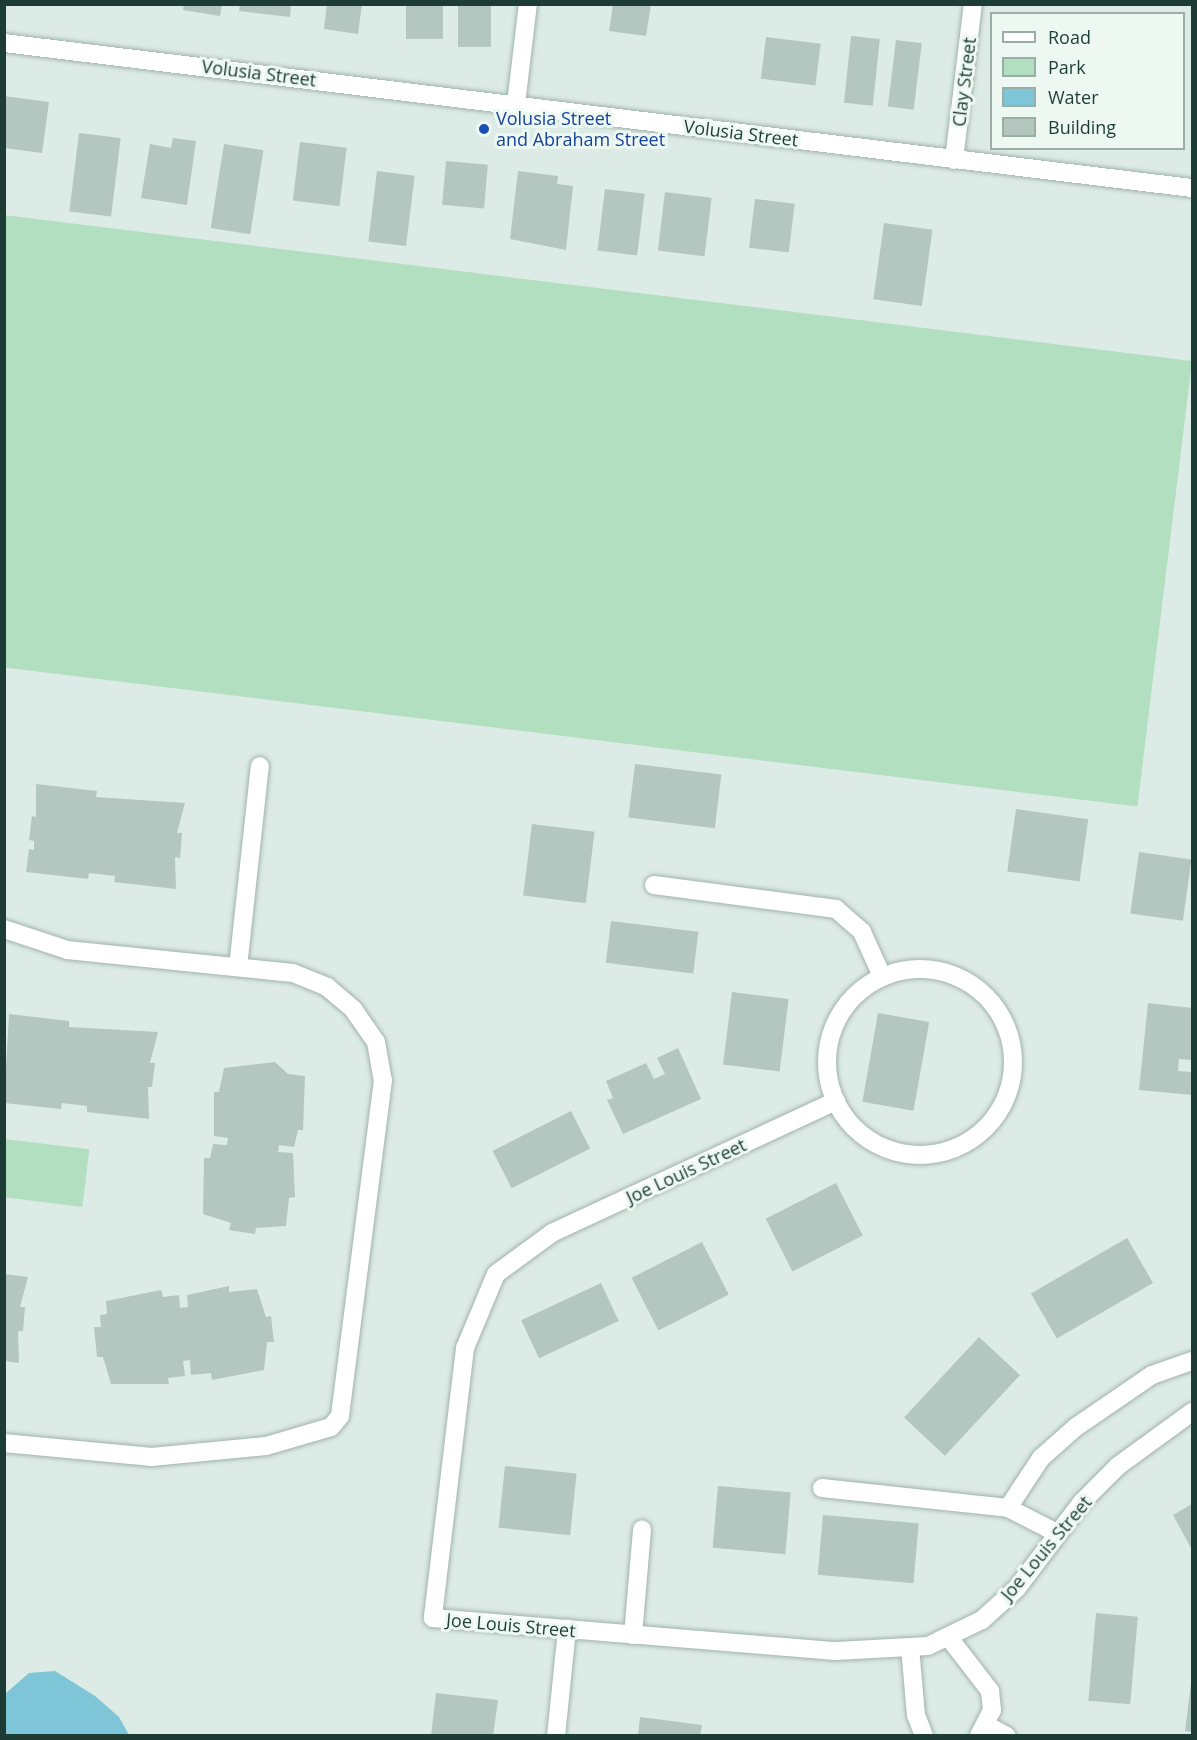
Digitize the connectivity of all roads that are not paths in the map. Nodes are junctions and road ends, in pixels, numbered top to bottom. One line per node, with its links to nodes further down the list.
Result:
1 (528, 4): 4 (street)
2 (973, 4): 5 (street, Clay Street)
3 (4, 43): 4 (street, Volusia Street)
4 (516, 104): 5 (street, Volusia Street)
5 (954, 160): 6 (street, Volusia Street)
6 (1192, 188)
7 (261, 766): 10 (street)
8 (654, 885): 11 (street)
9 (4, 929): 10 (street)
10 (238, 968): 15 (street)
11 (882, 976): 12 (street); 12 (street)
12 (836, 1101): 20 (street, Joe Louis Street)
13 (1192, 1361): 17 (street)
14 (1192, 1412): 19 (street, Joe Louis Street)
15 (4, 1443)
16 (822, 1488): 17 (street)
17 (1008, 1508): 19 (street)
18 (642, 1529): 21 (street)
19 (1057, 1533): 22 (street, Joe Louis Street)
20 (567, 1629): 21 (street, Joe Louis Street); 25 (street)
21 (633, 1635): 23 (street, Joe Louis Street)
22 (950, 1639): 23 (street, Joe Louis Street); 24 (street)
23 (910, 1647): 26 (street)
24 (983, 1731): 27 (street)
25 (556, 1736)
26 (924, 1736)
27 (1007, 1736)

